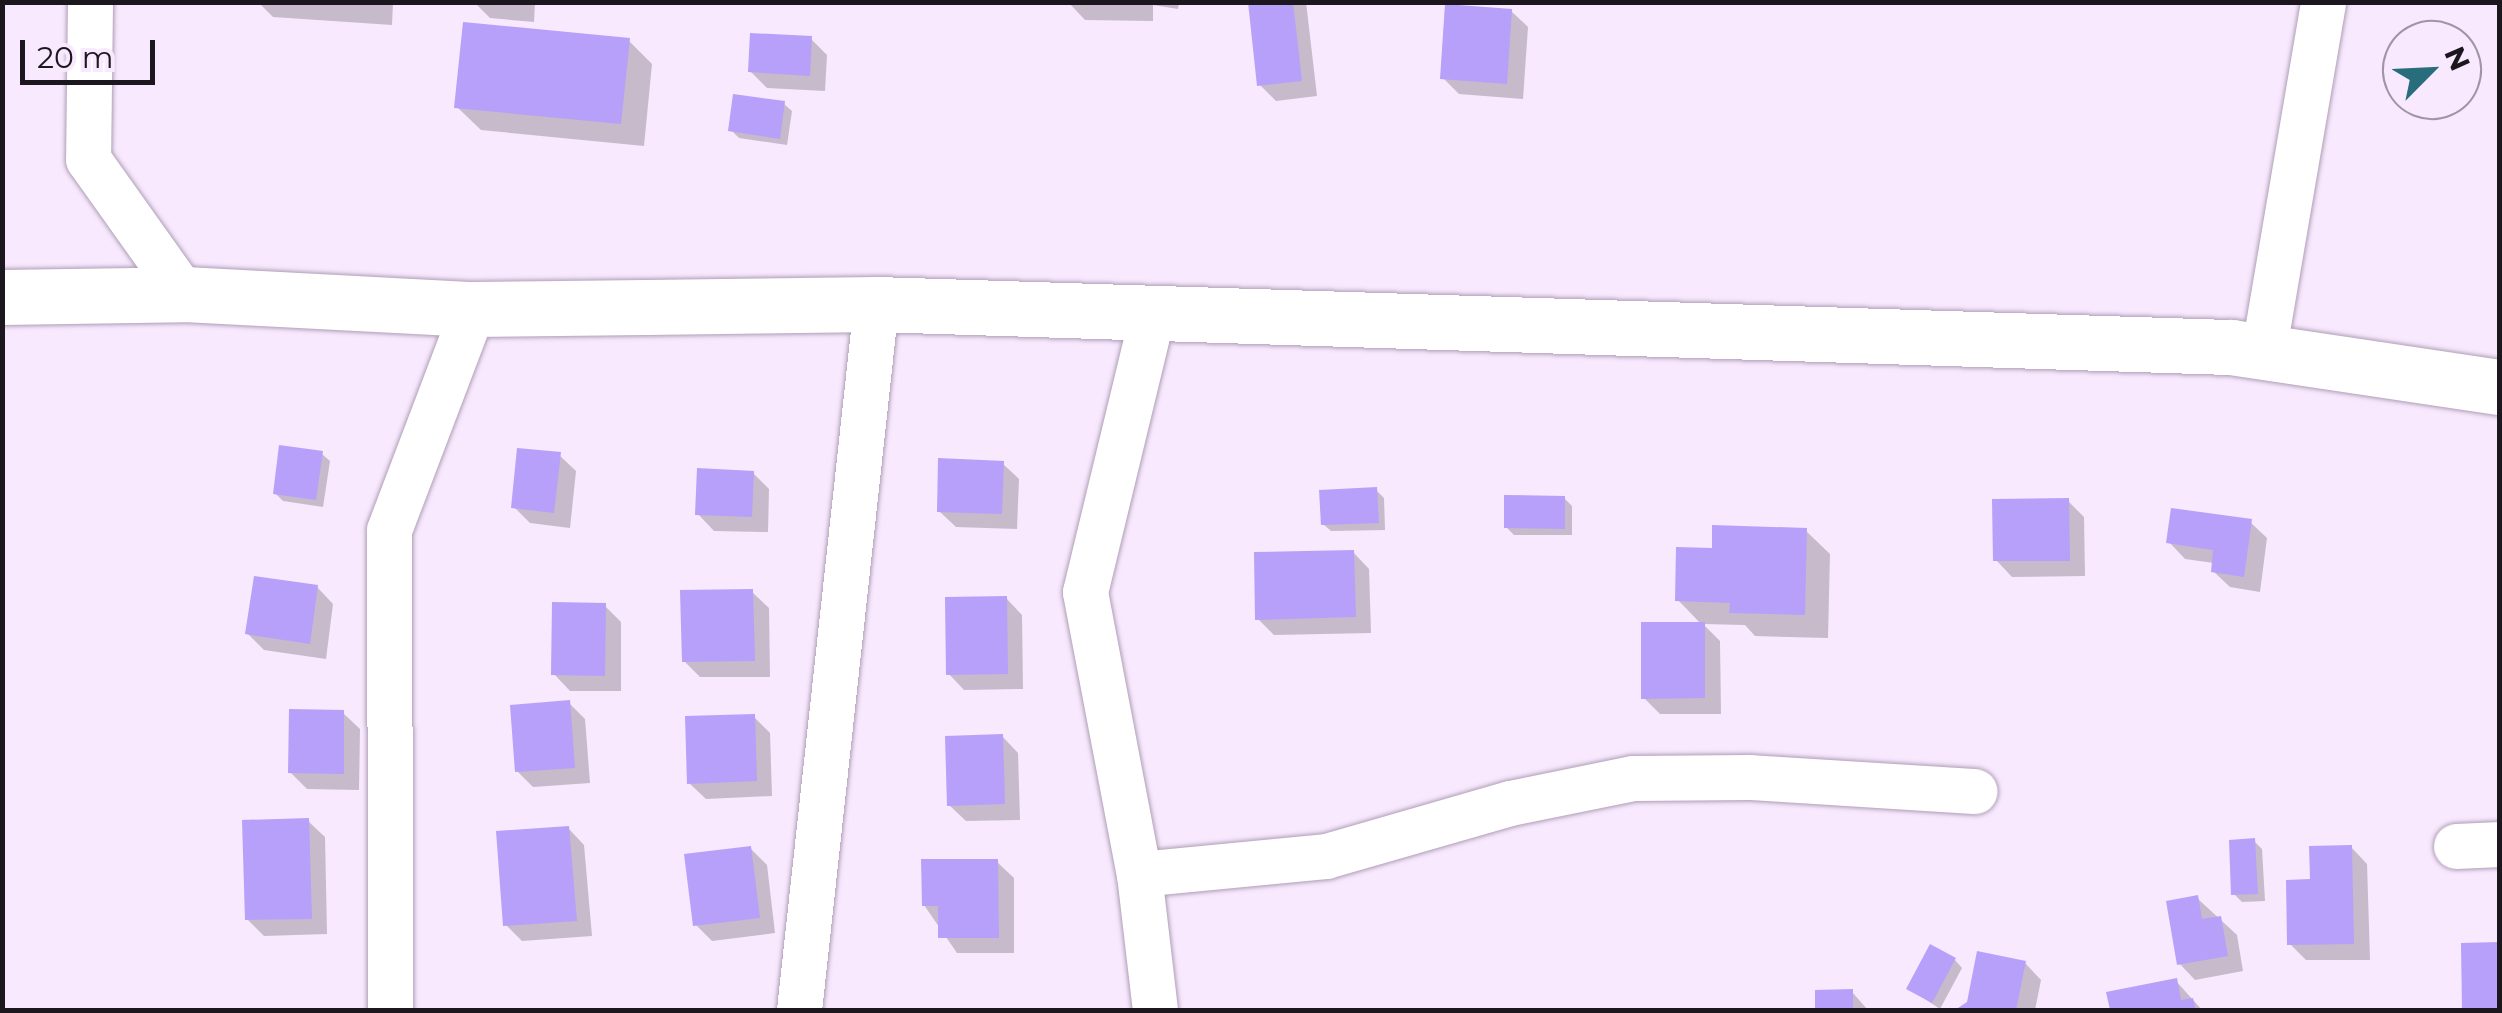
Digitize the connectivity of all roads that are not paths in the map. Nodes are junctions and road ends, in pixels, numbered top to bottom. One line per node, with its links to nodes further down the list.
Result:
1 (90, 2): 3 (street)
2 (2323, 2): 8 (street)
3 (184, 294): 4 (street); 6 (street)
4 (2, 297)
5 (876, 304): 6 (street); 7 (street); 13 (street)
6 (473, 308): 12 (street)
7 (1153, 312): 8 (street); 11 (street)
8 (2264, 348): 9 (street)
9 (2500, 386)
10 (1974, 790): 11 (street)
11 (1139, 874): 14 (street)
12 (390, 1010)
13 (799, 1010)
14 (1154, 1010)

